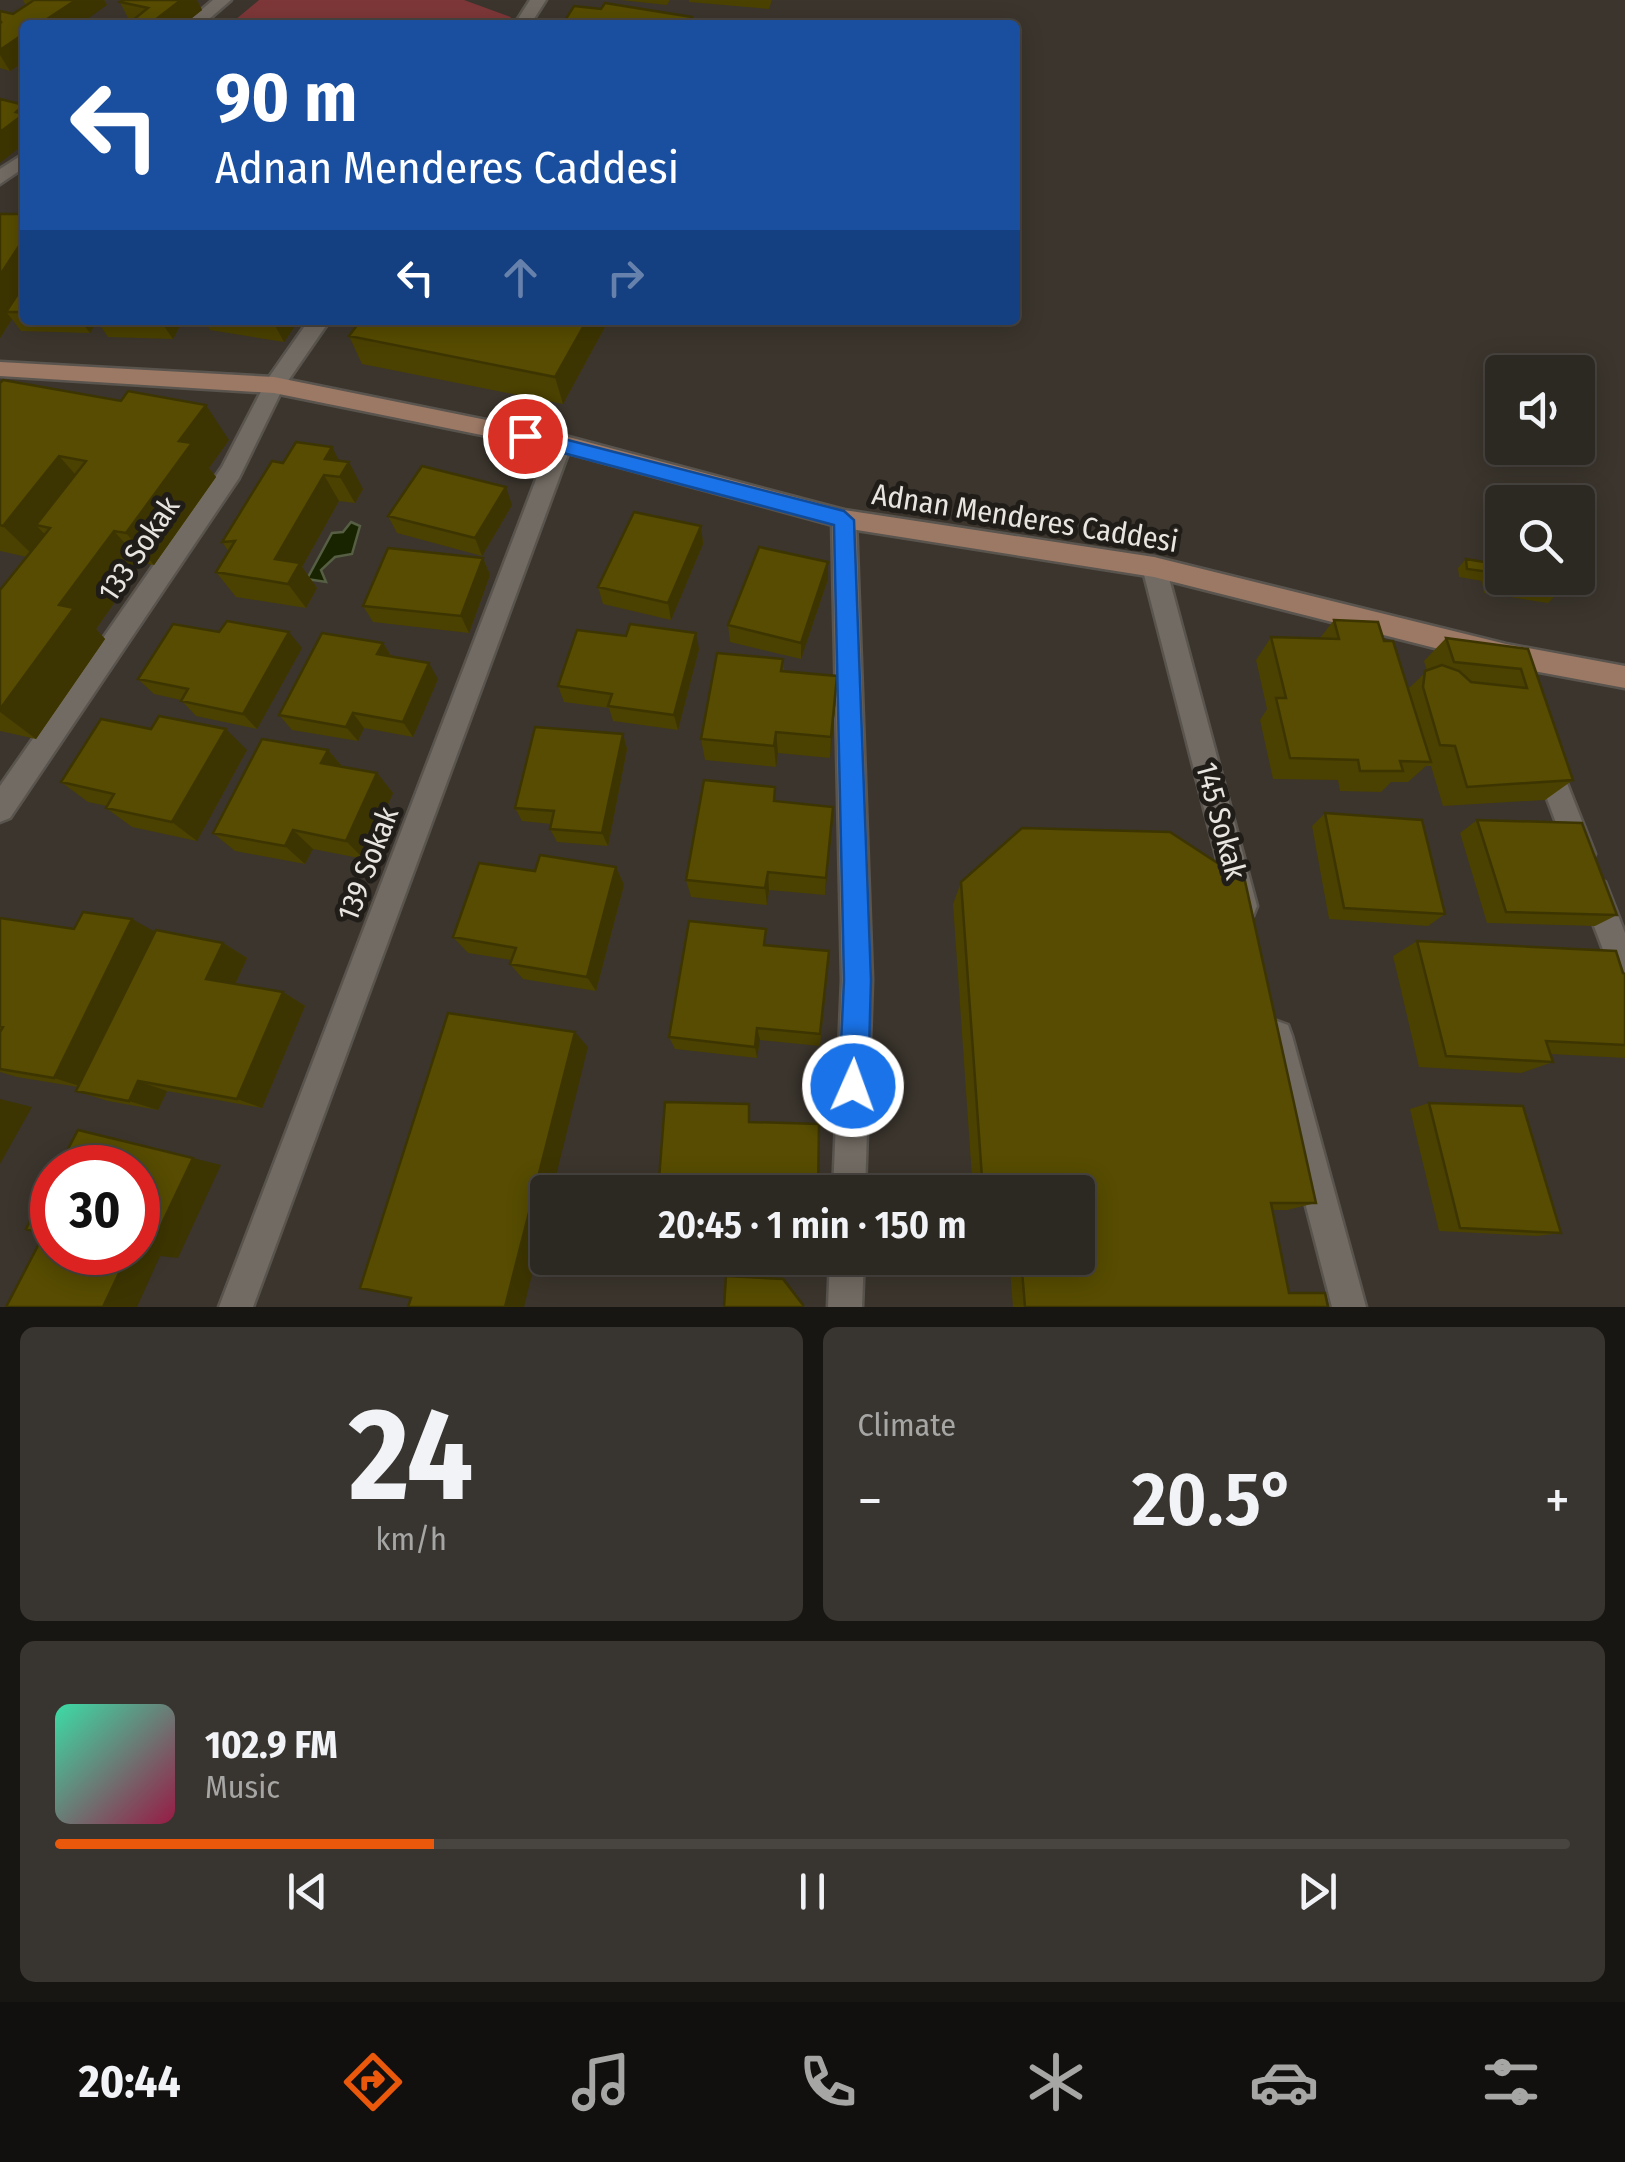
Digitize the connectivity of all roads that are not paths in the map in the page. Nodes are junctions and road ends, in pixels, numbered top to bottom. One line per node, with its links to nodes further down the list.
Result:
1 (224, 0): 2 (street)
2 (198, 20)
3 (20, 162): 4 (street)
4 (0, 178)
5 (316, 325): 7 (street, 133 Sokak)
6 (0, 369): 7 (street, Adnan Menderes Caddesi)
7 (274, 385): 8 (street, Adnan Menderes Caddesi); 15 (street, 133 Sokak)
8 (561, 443): 9 (street, Adnan Menderes Caddesi); 21 (street, 139 Sokak)
9 (844, 520): 10 (street, Adnan Menderes Caddesi); 19 (street)
10 (1154, 566): 11 (street, Adnan Menderes Caddesi); 16 (street, 145 Sokak)
11 (1506, 655): 12 (street, Adnan Menderes Caddesi); 13 (street)
12 (1625, 677)
13 (1520, 692)
14 (1534, 729): 17 (street)
15 (0, 809)
16 (1249, 927)
17 (1625, 971)
18 (1269, 1003): 23 (street)
19 (851, 1175)
20 (846, 1275): 22 (street)
21 (236, 1307)
22 (845, 1307)
23 (1348, 1307)

